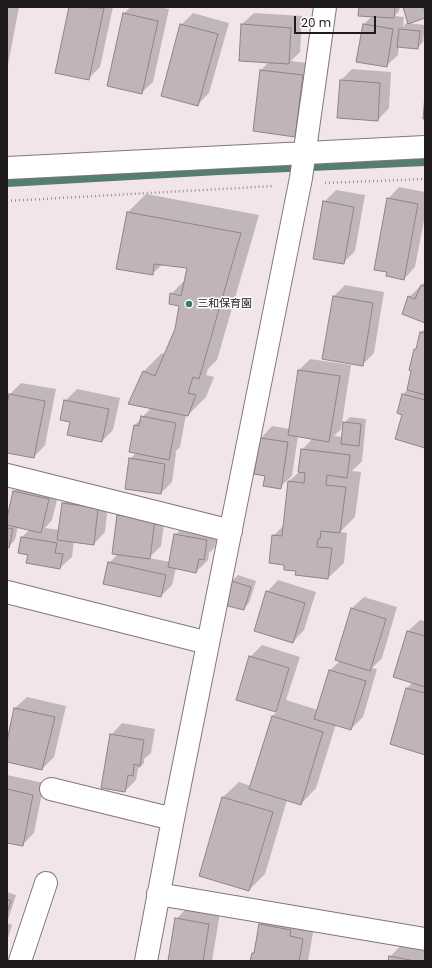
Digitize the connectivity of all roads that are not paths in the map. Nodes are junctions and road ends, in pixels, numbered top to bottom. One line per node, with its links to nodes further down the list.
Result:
1 (325, 7): 4 (street)
2 (425, 147): 4 (street)
3 (7, 168): 4 (street)
4 (303, 169): 6 (street)
5 (7, 475): 6 (street)
6 (230, 531): 8 (street)
7 (7, 592): 8 (street)
8 (208, 643): 10 (street)
9 (50, 789): 10 (street)
10 (173, 819): 12 (street)
11 (46, 883): 14 (street)
12 (158, 894): 13 (street); 15 (street)
13 (425, 939)
14 (20, 961)
15 (146, 961)

